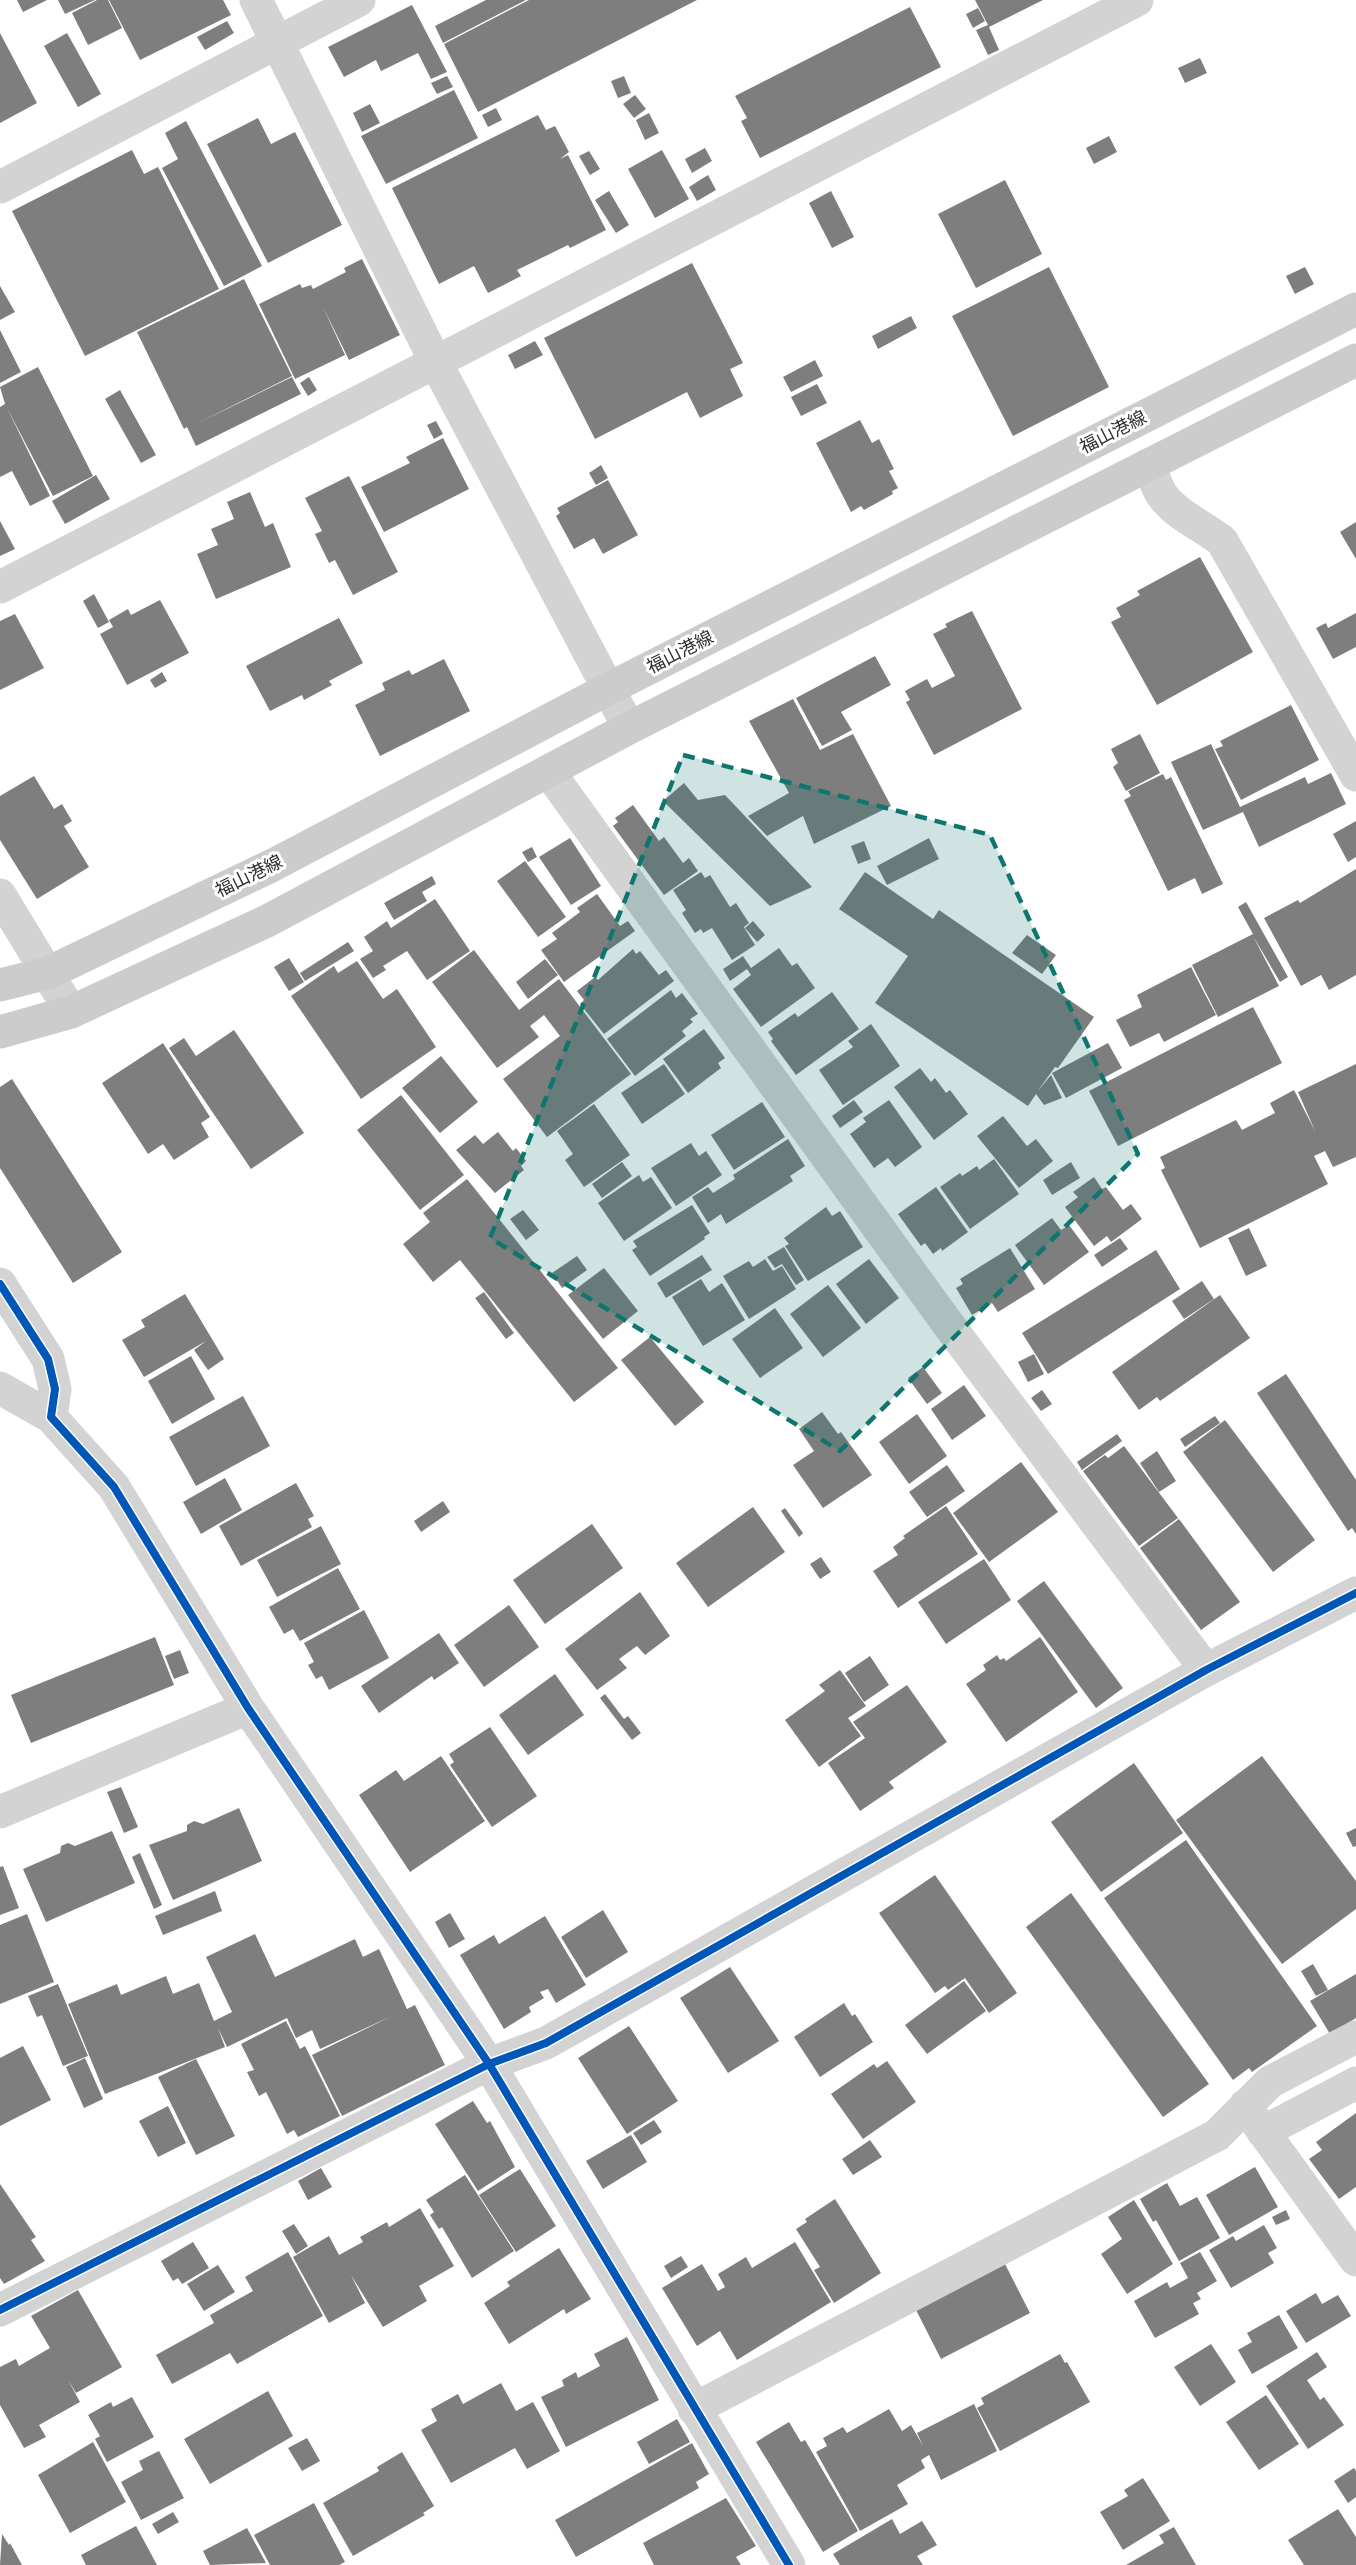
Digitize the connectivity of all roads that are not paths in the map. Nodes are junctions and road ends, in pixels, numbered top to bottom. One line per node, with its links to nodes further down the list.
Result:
1 (256, 0): 4 (street)
2 (359, 0): 4 (street)
3 (1137, 0): 8 (street)
4 (279, 41): 5 (street); 8 (street)
5 (0, 187)
6 (1356, 309): 11 (main road, 福山港線)
7 (1356, 360): 9 (main road)
8 (436, 363): 10 (street); 11 (street)
9 (1148, 465): 12 (main road); 14 (street)
10 (0, 587)
11 (610, 688): 12 (street); 16 (main road, 福山港線)
12 (629, 728): 13 (main road)
13 (549, 772): 18 (main road); 24 (street)
14 (1356, 775)
15 (0, 895): 16 (street)
16 (48, 973): 17 (main road, 福山港線); 18 (street)
17 (0, 985)
18 (72, 1012): 19 (main road)
19 (0, 1032)
20 (0, 1284): 22 (street)
21 (0, 1388): 22 (street)
22 (51, 1417): 25 (street)
23 (1356, 1593): 24 (street)
24 (1206, 1670): 28 (street)
25 (248, 1708): 26 (street); 28 (street)
26 (0, 1812)
27 (1356, 2037): 30 (street)
28 (489, 2064): 32 (street); 33 (street)
29 (1356, 2083): 30 (street)
30 (1254, 2119): 31 (street); 33 (street)
31 (1356, 2260)
32 (0, 2310)
33 (694, 2409): 34 (street)
34 (789, 2565)

